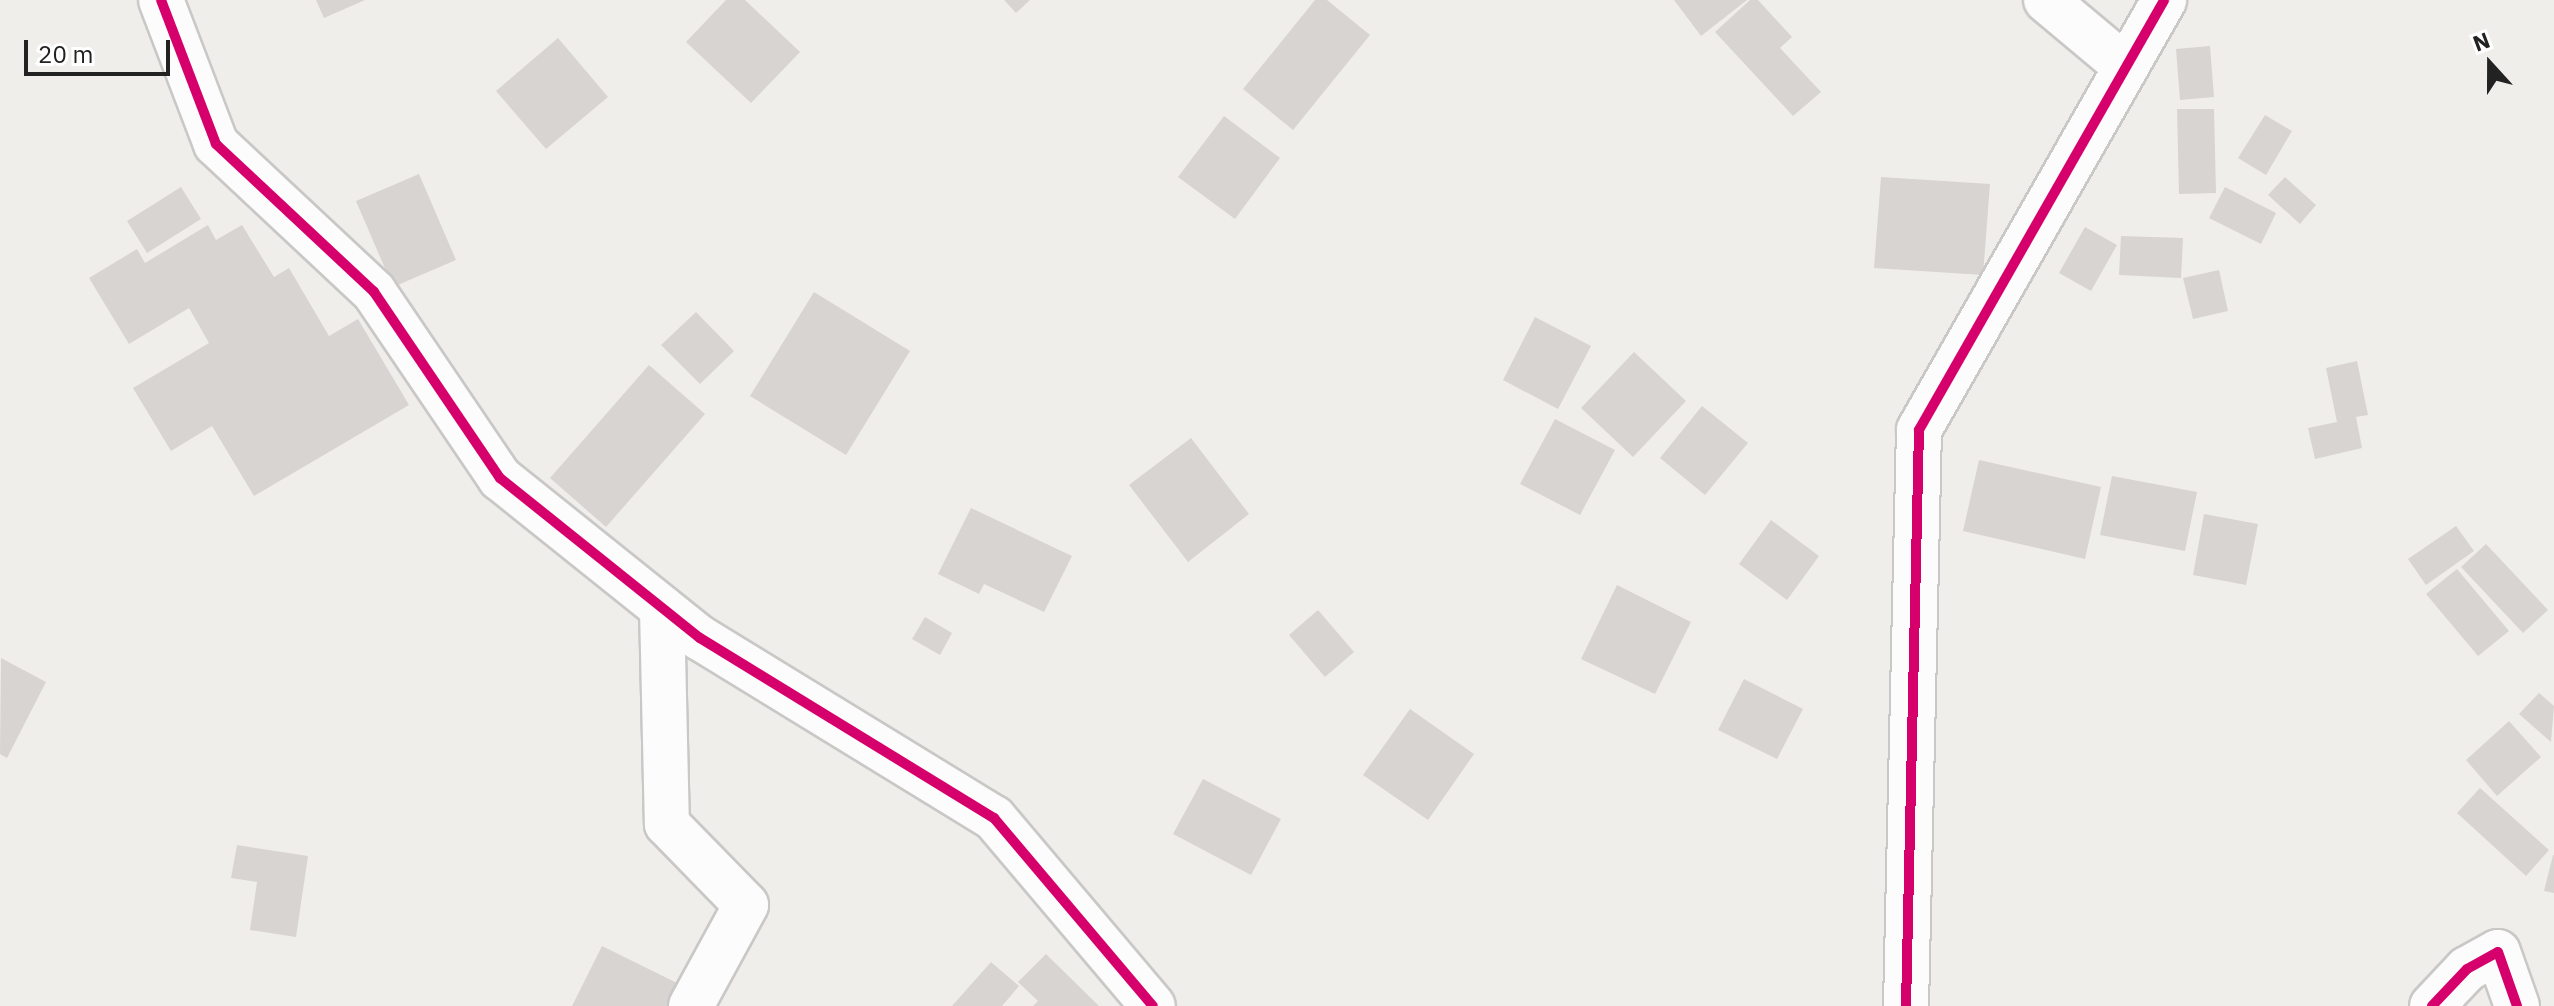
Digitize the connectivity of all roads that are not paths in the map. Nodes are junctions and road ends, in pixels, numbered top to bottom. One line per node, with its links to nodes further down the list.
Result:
1 (161, 0): 5 (street)
2 (2046, 0): 4 (street)
3 (2164, 0): 4 (street)
4 (2126, 67): 8 (street)
5 (662, 608): 6 (street); 7 (street)
6 (691, 1006)
7 (1153, 1006)
8 (1906, 1006)
9 (2432, 1006): 10 (street)
10 (2517, 1006)

